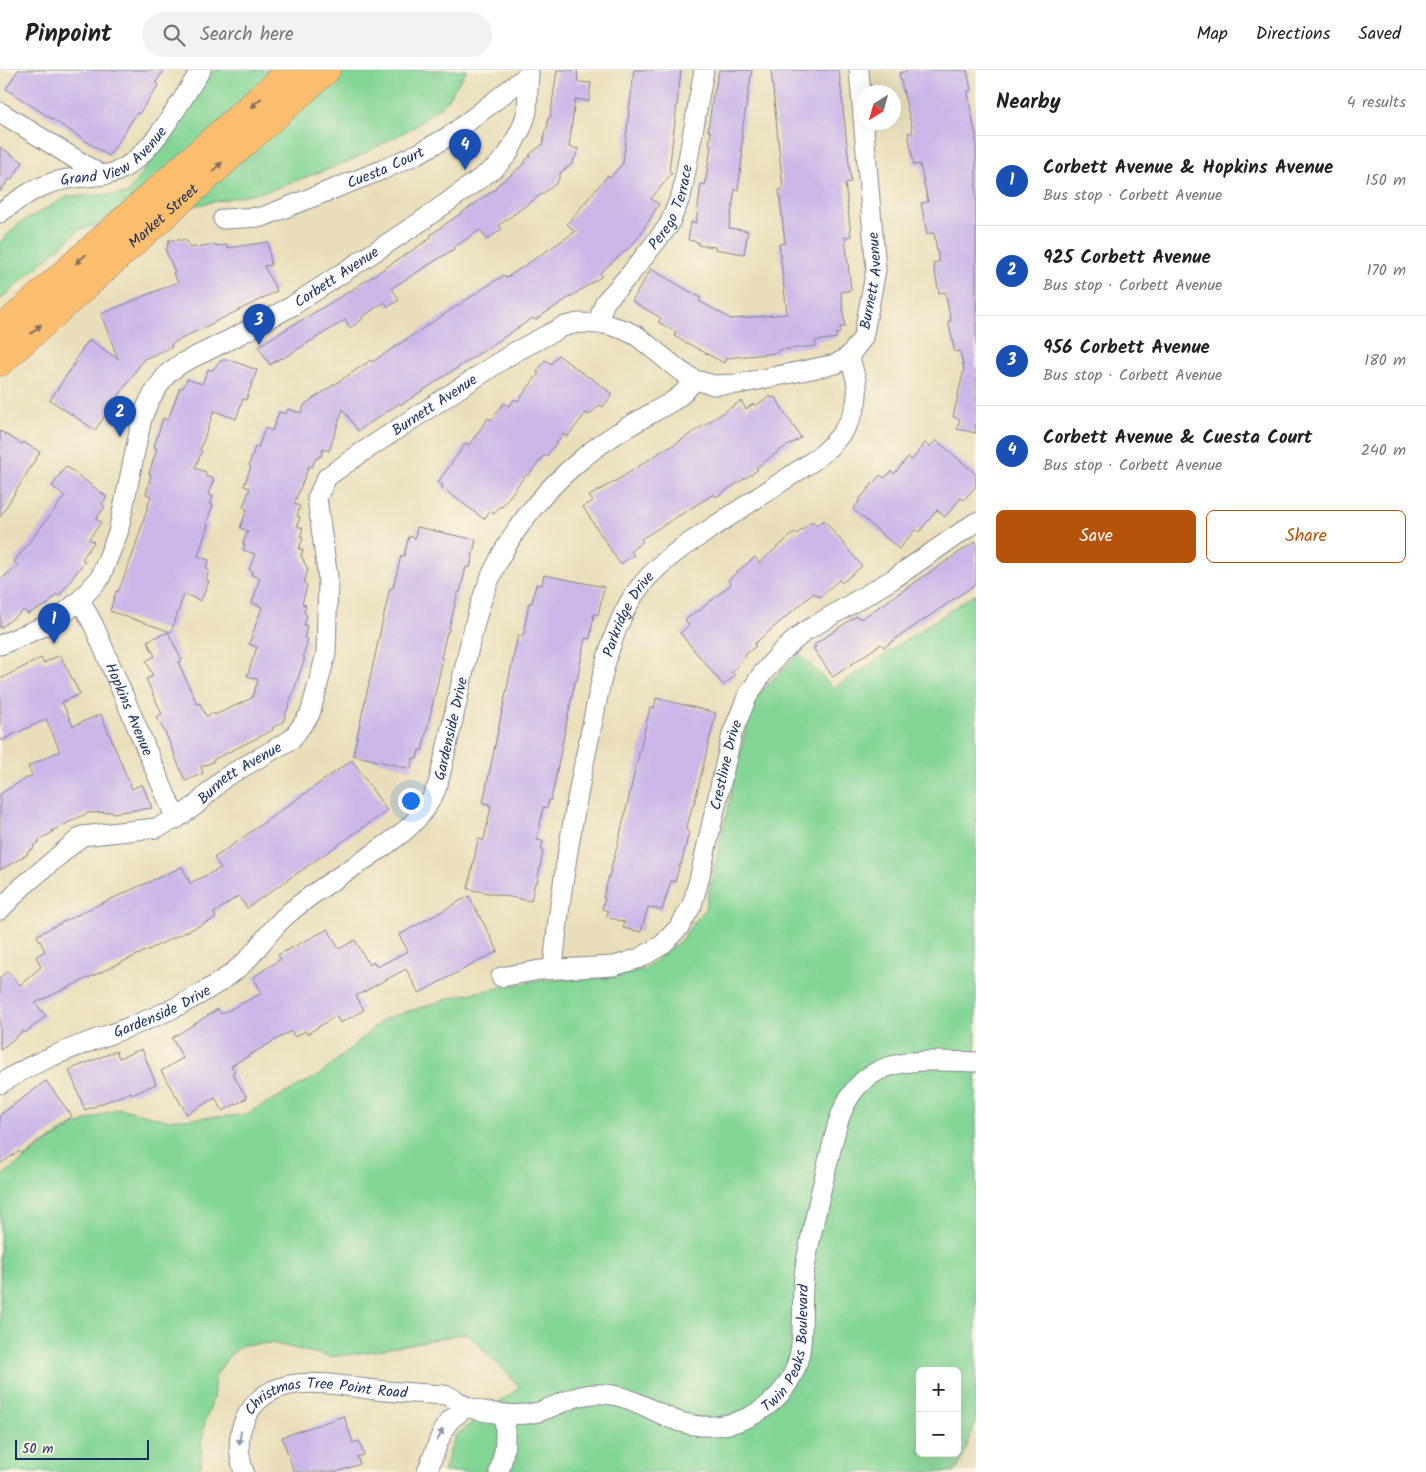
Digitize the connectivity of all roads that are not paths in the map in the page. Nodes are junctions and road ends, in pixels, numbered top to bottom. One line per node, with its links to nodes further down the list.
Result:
1 (201, 70): 8 (street, Grand View Avenue)
2 (292, 70): 12 (main road, Market Street, one-way to 12)
3 (326, 70): 14 (main road, Market Street, one-way to 3)
4 (704, 70): 11 (street, Perego Terrace)
5 (859, 70): 13 (street, Burnett Avenue)
6 (529, 72): 10 (street, Cuesta Court); 17 (street, Corbett Avenue)
7 (0, 112): 8 (street)
8 (102, 175): 9 (street, Grand View Avenue)
9 (0, 212)
10 (223, 220)
11 (597, 324): 15 (street, Burnett Avenue); 19 (street, Burnett Avenue)
12 (0, 331)
13 (849, 356): 15 (street, Burnett Avenue); 21 (street, Parkridge Drive)
14 (0, 362)
15 (695, 380): 24 (street, Gardenside Drive)
16 (976, 522): 21 (street, Crestline Drive)
17 (80, 600): 18 (street, Corbett Avenue); 19 (street, Hopkins Avenue)
18 (0, 645)
19 (176, 819): 20 (street, Burnett Avenue)
20 (0, 910)
21 (553, 969): 22 (street, Crestline Drive)
22 (501, 977)
23 (976, 1062): 26 (street, Twin Peaks Boulevard)
24 (0, 1084)
25 (467, 1407): 26 (street, Christmas Tree Point Road); 27 (street, Christmas Tree Point Road, one-way to 27); 28 (street, one-way to 25)
26 (504, 1414): 29 (street)
27 (244, 1472)
28 (427, 1472)
29 (499, 1472)

